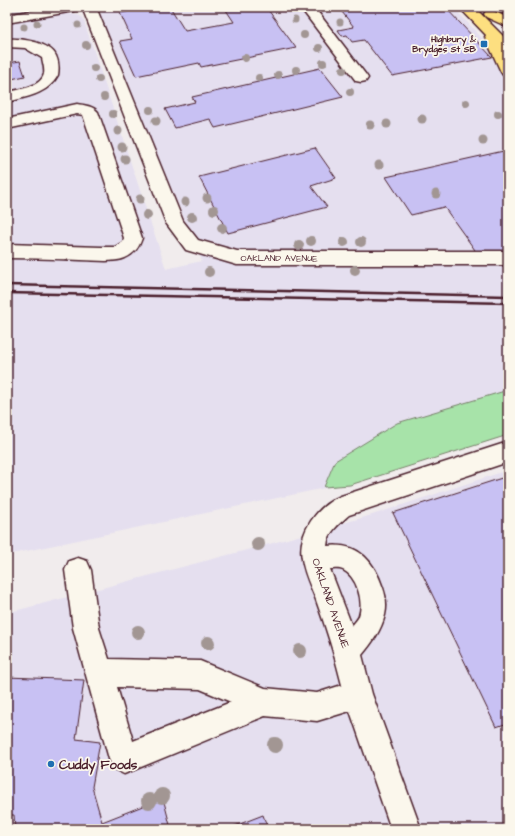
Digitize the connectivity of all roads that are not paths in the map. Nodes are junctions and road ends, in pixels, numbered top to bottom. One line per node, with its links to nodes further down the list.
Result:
1 (74, 7): 8 (street)
2 (89, 7): 19 (street, OAKLAND AVENUE)
3 (307, 7): 15 (street)
4 (466, 7): 11 (main road)
5 (505, 7): 6 (street)
6 (508, 10)
7 (487, 11): 9 (main road); 10 (main road)
8 (7, 19)
9 (508, 23)
10 (508, 31)
11 (490, 32): 13 (main road); 14 (main road)
12 (7, 43): 16 (street)
13 (508, 49)
14 (508, 72)
15 (361, 78)
16 (7, 97)
17 (7, 124): 18 (street)
18 (7, 251)
19 (508, 258)
20 (508, 452): 21 (street, OAKLAND AVENUE)
21 (314, 559): 23 (street, OAKLAND AVENUE); 23 (street)
22 (78, 570): 24 (street)
23 (348, 652): 25 (street, OAKLAND AVENUE)
24 (99, 672): 26 (street); 26 (street)
25 (358, 694): 26 (street); 27 (street, OAKLAND AVENUE)
26 (265, 702)
27 (406, 829)

